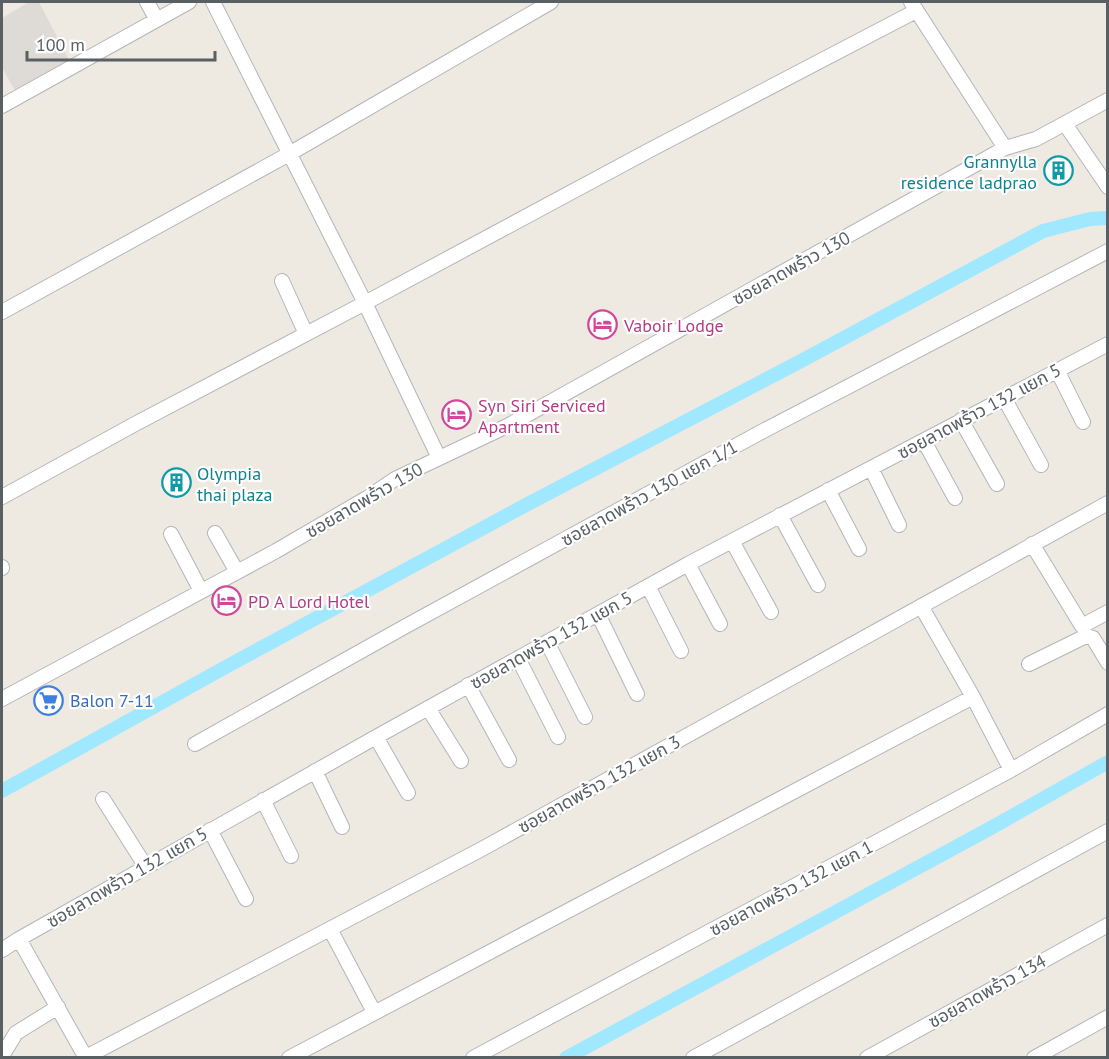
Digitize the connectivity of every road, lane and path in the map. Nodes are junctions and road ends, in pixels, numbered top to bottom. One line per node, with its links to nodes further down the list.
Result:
1 (147, 2): 7 (street)
2 (189, 2): 5 (street)
3 (213, 2): 12 (street)
4 (551, 2): 12 (street)
5 (174, 5): 7 (street)
6 (914, 6): 11 (street); 16 (street)
7 (157, 20): 9 (street)
8 (1107, 100): 10 (street, ซอยลาดพร้าว 130)
9 (2, 106)
10 (1065, 124): 11 (street, ซอยลาดพร้าว 130); 13 (street)
11 (1005, 148): 25 (street, ซอยลาดพร้าว 130)
12 (289, 154): 16 (street); 17 (street)
13 (1107, 187)
14 (1107, 251): 64 (street, ซอยลาดพร้าว 130 แยก 1/1)
15 (282, 281): 18 (street)
16 (365, 303): 18 (street); 25 (street)
17 (2, 312)
18 (306, 334): 30 (street)
19 (1106, 347): 20 (street, ซอยลาดพร้าว 132 แยก 5)
20 (1057, 370): 21 (street, ซอยลาดพร้าว 132 แยก 5); 23 (street)
21 (1004, 398): 22 (street, ซอยลาดพร้าว 132 แยก 5); 26 (street)
22 (962, 420): 24 (street, ซอยลาดพร้าว 132 แยก 5); 28 (street)
23 (1083, 422)
24 (924, 441): 27 (street, ซอยลาดพร้าว 132 แยก 5); 31 (street)
25 (439, 458): 41 (street, ซอยลาดพร้าว 130)
26 (1041, 465)
27 (871, 468): 29 (street, ซอยลาดพร้าว 132 แยก 5); 34 (street)
28 (997, 484)
29 (828, 490): 33 (street, ซอยลาดพร้าว 132 แยก 5); 39 (street)
30 (2, 497)
31 (956, 498)
32 (1107, 503): 38 (street, ซอยลาดพร้าว 132 แยก 3)
33 (780, 515): 37 (street, ซอยลาดพร้าว 132 แยก 5); 42 (street)
34 (899, 525)
35 (215, 533): 41 (street)
36 (171, 534): 44 (street)
37 (732, 541): 40 (street, ซอยลาดพร้าว 132 แยก 5); 46 (street)
38 (1032, 544): 45 (street, ซอยลาดพร้าว 132 แยก 3); 47 (street)
39 (859, 549)
40 (688, 564): 43 (street, ซอยลาดพร้าว 132 แยก 5); 49 (street)
41 (237, 572): 44 (street, ซอยลาดพร้าว 130)
42 (818, 585)
43 (648, 586): 48 (street, ซอยลาดพร้าว 132 แยก 5); 51 (street)
44 (201, 591): 58 (street, ซอยลาดพร้าว 130)
45 (921, 606): 57 (street); 79 (street, ซอยลาดพร้าว 132 แยก 3)
46 (771, 612)
47 (1107, 612)
48 (598, 614): 50 (street, ซอยลาดพร้าว 132 แยก 5); 56 (street)
49 (720, 624)
50 (547, 642): 52 (street, ซอยลาดพร้าว 132 แยก 5); 61 (street)
51 (681, 651)
52 (518, 658): 55 (street, ซอยลาดพร้าว 132 แยก 5); 63 (street)
53 (1107, 663): 54 (street)
54 (1029, 664)
55 (468, 685): 59 (street, ซอยลาดพร้าว 132 แยก 5); 65 (street)
56 (637, 694)
57 (973, 698): 67 (street); 83 (street)
58 (2, 699)
59 (428, 708): 62 (street, ซอยลาดพร้าว 132 แยก 5); 66 (street)
60 (1107, 714): 67 (street, ซอยลาดพร้าว 132 แยก 1)
61 (585, 717)
62 (376, 737): 68 (street, ซอยลาดพร้าว 132 แยก 5); 69 (street)
63 (558, 737)
64 (195, 744)
65 (509, 759)
66 (461, 761)
67 (1011, 770): 88 (street, ซอยลาดพร้าว 132 แยก 1)
68 (315, 771): 71 (street, ซอยลาดพร้าว 132 แยก 5); 72 (street)
69 (408, 793)
70 (103, 799): 76 (street)
71 (263, 800): 73 (street, ซอยลาดพร้าว 132 แยก 5); 75 (street)
72 (342, 827)
73 (210, 830): 76 (street, ซอยลาดพร้าว 132 แยก 5); 77 (street)
74 (1107, 831): 89 (street)
75 (291, 856)
76 (146, 867): 80 (street, ซอยลาดพร้าว 132 แยก 5)
77 (246, 899)
78 (1107, 925): 90 (street, ซอยลาดพร้าว 134)
79 (330, 929): 83 (street); 86 (street, ซอยลาดพร้าว 132 แยก 3)
80 (19, 939): 81 (street, ซอยลาดพร้าว 132 แยก 5); 82 (street)
81 (2, 950)
82 (58, 1007): 85 (street); 86 (street)
83 (374, 1012): 87 (street)
84 (1107, 1017): 91 (street)
85 (2, 1056)
86 (86, 1057)
87 (289, 1058)
88 (473, 1058)
89 (693, 1058)
90 (867, 1058)
91 (1034, 1058)

